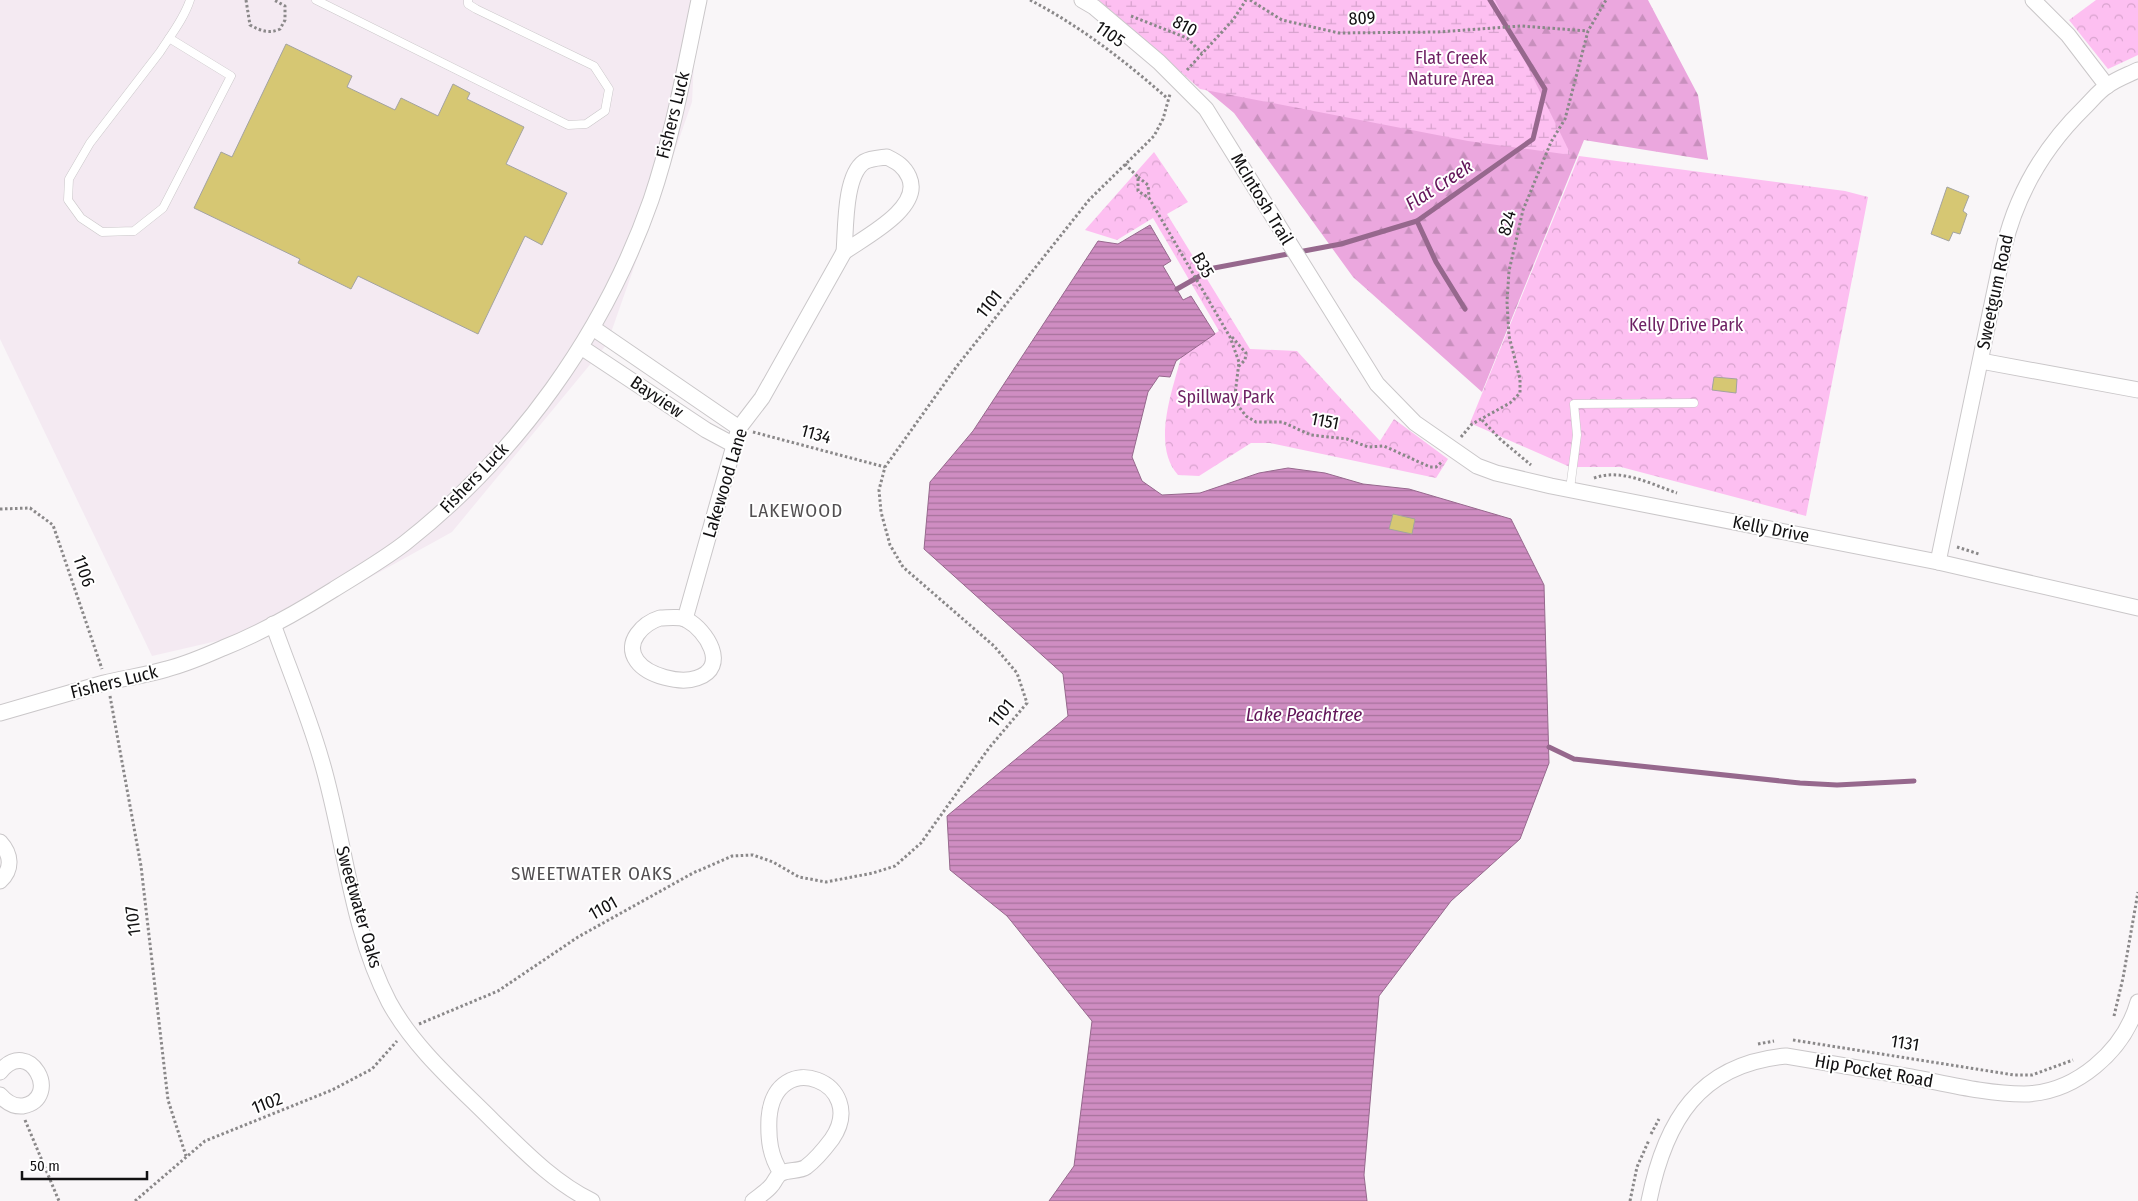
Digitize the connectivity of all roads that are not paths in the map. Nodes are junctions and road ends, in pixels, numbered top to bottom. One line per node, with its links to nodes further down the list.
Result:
1 (190, 0): 7 (lane)
2 (316, 0): 3 (lane)
3 (468, 0)
4 (699, 0): 11 (street, Fishers Luck)
5 (1082, 0): 16 (street, McIntosh Trail)
6 (2033, 0): 9 (street)
7 (169, 38): 7 (lane)
8 (2138, 70): 9 (street, Sweetgum Road)
9 (2107, 86): 13 (street, Sweetgum Road)
10 (844, 252): 10 (street, Lakewood Lane); 17 (street, Lakewood Lane)
11 (593, 328): 12 (street, Fishers Luck); 17 (street, Bayview)
12 (581, 347): 18 (street, Bayview); 23 (street, Fishers Luck)
13 (1981, 361): 14 (street); 20 (street, Sweetgum Road)
14 (2138, 390)
15 (1694, 402): 19 (lane)
16 (1415, 423): 19 (street, Kelly Drive)
17 (739, 428): 18 (street, Lakewood Lane)
18 (734, 445): 22 (street, Lakewood Lane)
19 (1570, 490): 20 (street, Kelly Drive)
20 (1938, 562): 21 (street, Kelly Drive)
21 (2138, 608)
22 (685, 619): 22 (street)
23 (273, 624): 24 (street, Fishers Luck); 31 (street, Sweetwater Oaks)
24 (0, 713)
25 (0, 842): 26 (street)
26 (0, 881)
27 (2138, 1002): 33 (street, Hip Pocket Road)
28 (0, 1072): 29 (street)
29 (0, 1095)
30 (781, 1173): 30 (street); 32 (street)
31 (592, 1201)
32 (753, 1201)
33 (1649, 1201)

